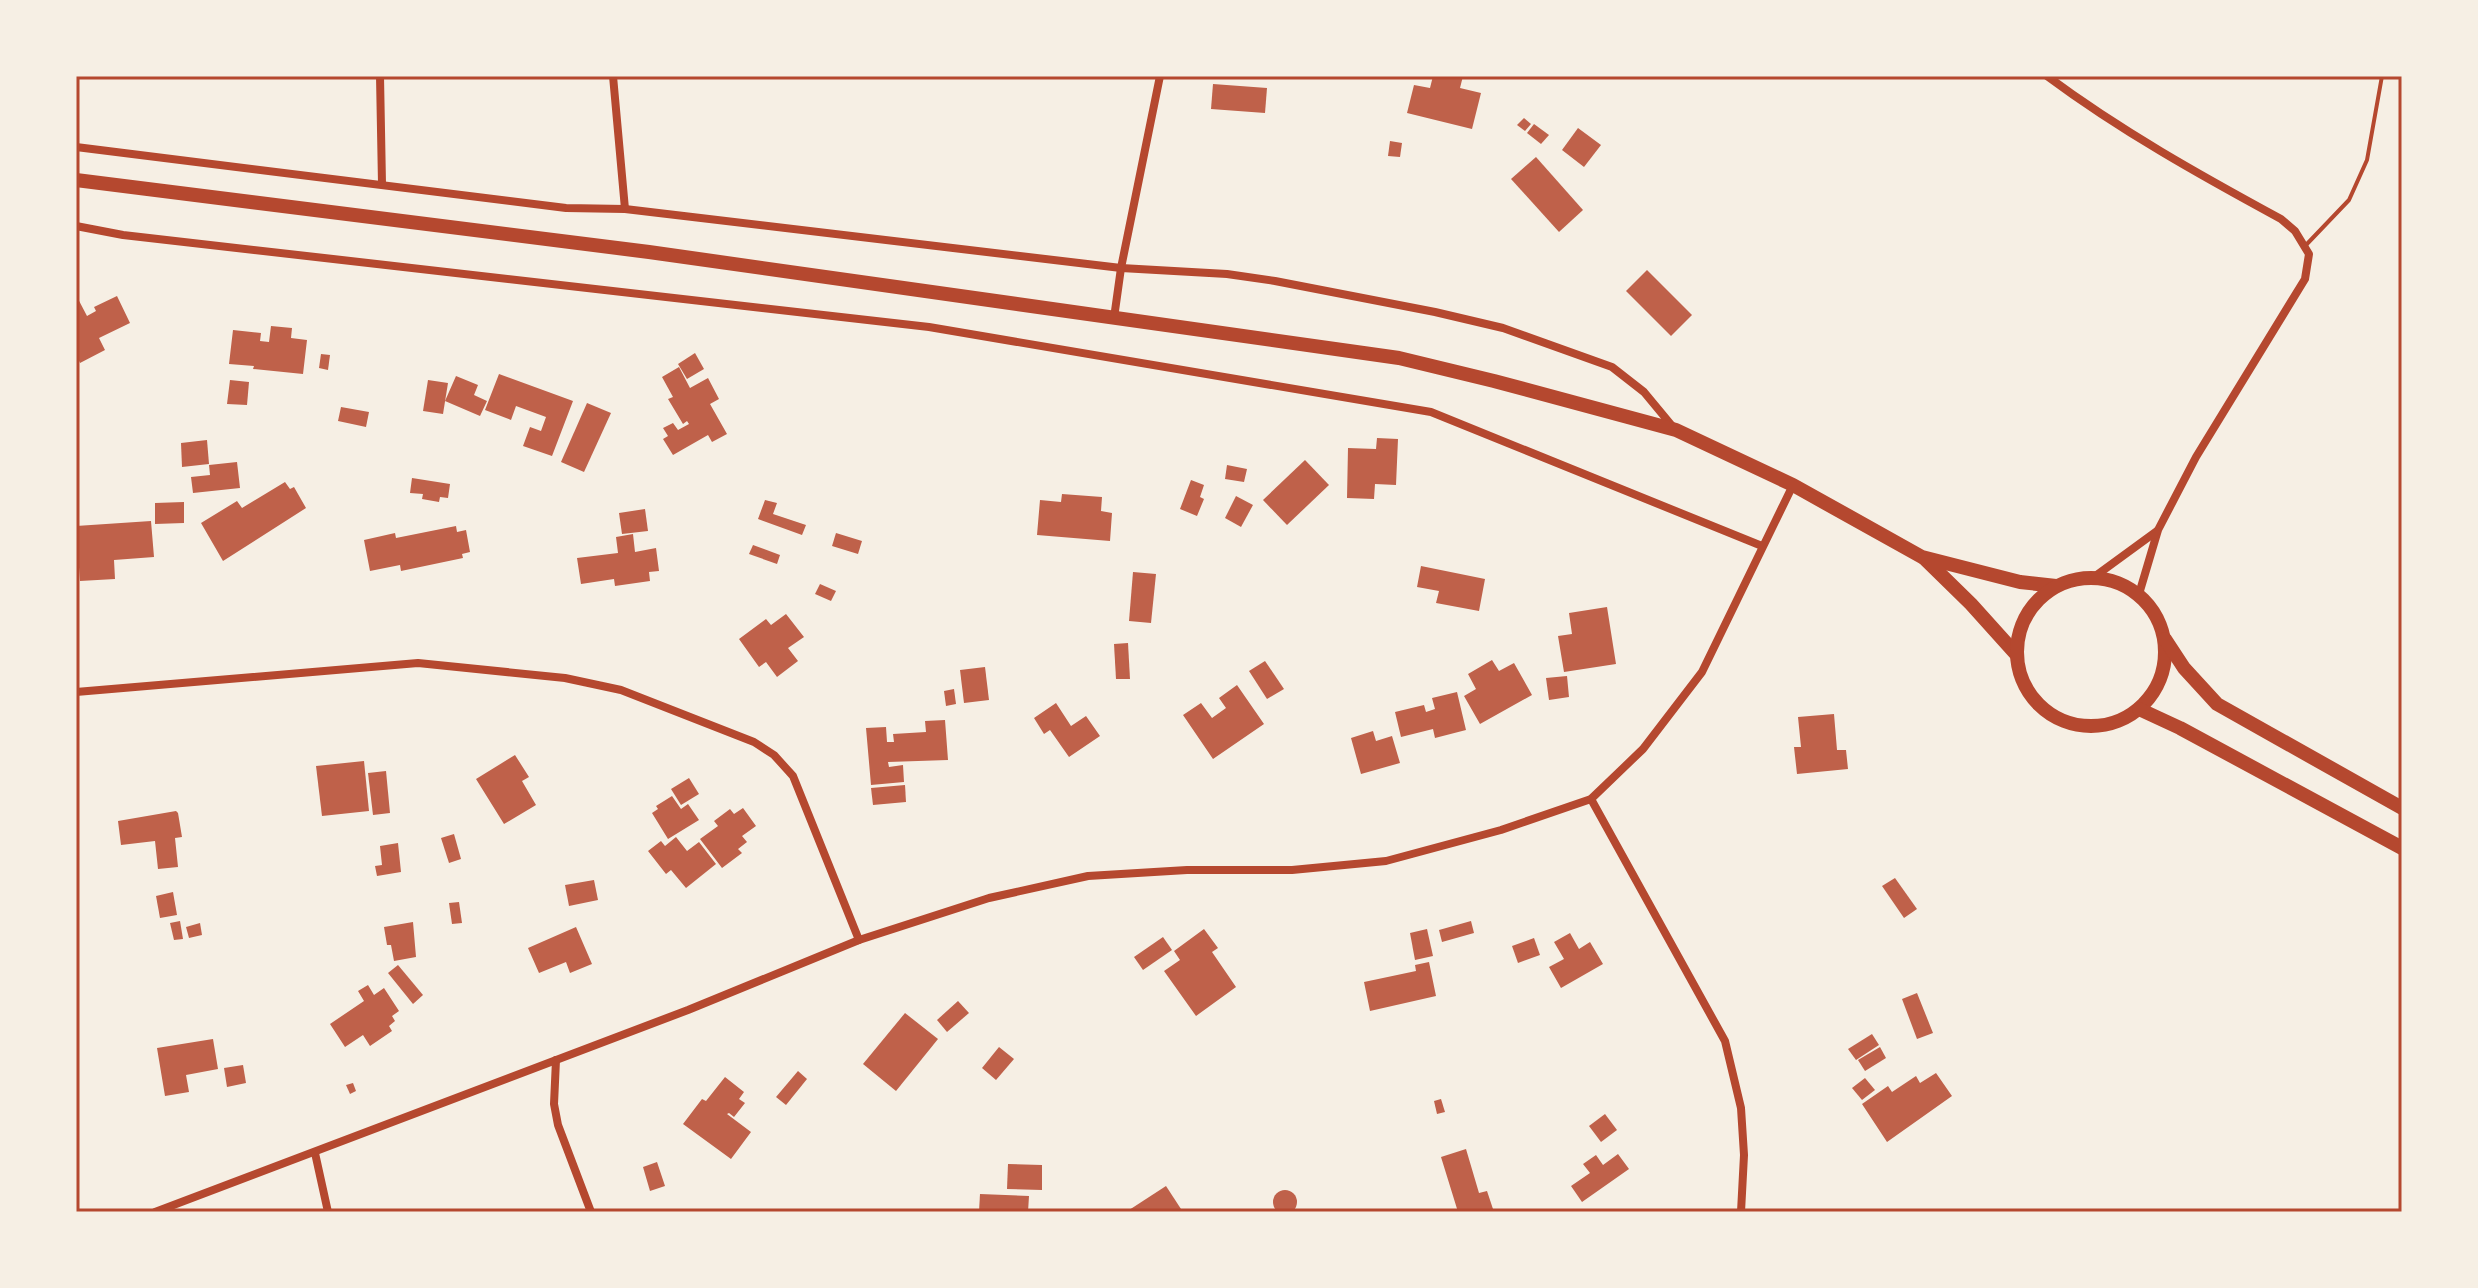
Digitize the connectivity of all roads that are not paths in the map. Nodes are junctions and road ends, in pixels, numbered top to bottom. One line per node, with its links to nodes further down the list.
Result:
1 (380, 76): 8 (street)
2 (613, 76): 9 (street)
3 (1160, 76): 12 (street)
4 (2047, 76): 11 (street)
5 (2382, 76): 11 (lane)
6 (76, 147): 8 (street)
7 (76, 180): 13 (highway)
8 (382, 184): 9 (street)
9 (625, 209): 12 (street)
10 (76, 226): 17 (street)
11 (2306, 245): 16 (street)
12 (1121, 268): 13 (street); 14 (street)
13 (1114, 318): 14 (highway)
14 (1676, 430): 15 (highway)
15 (1793, 485): 17 (street); 18 (highway)
16 (2158, 530): 19 (street); 21 (street)
17 (1762, 546): 26 (street)
18 (1922, 557): 20 (highway); 23 (highway)
19 (2094, 577): 20 (highway); 21 (highway)
20 (2056, 586): 23 (highway)
21 (2139, 594): 22 (highway)
22 (2165, 638): 25 (highway); 27 (highway)
23 (2016, 654): 25 (highway)
24 (76, 692): 29 (street)
25 (2139, 709): 28 (highway)
26 (1591, 799): 29 (street); 35 (street)
27 (2402, 808)
28 (2402, 848)
29 (859, 940): 30 (street)
30 (556, 1060): 31 (street); 34 (street)
31 (315, 1153): 32 (street); 33 (street)
32 (155, 1212)
33 (328, 1212)
34 (591, 1212)
35 (1741, 1212)

